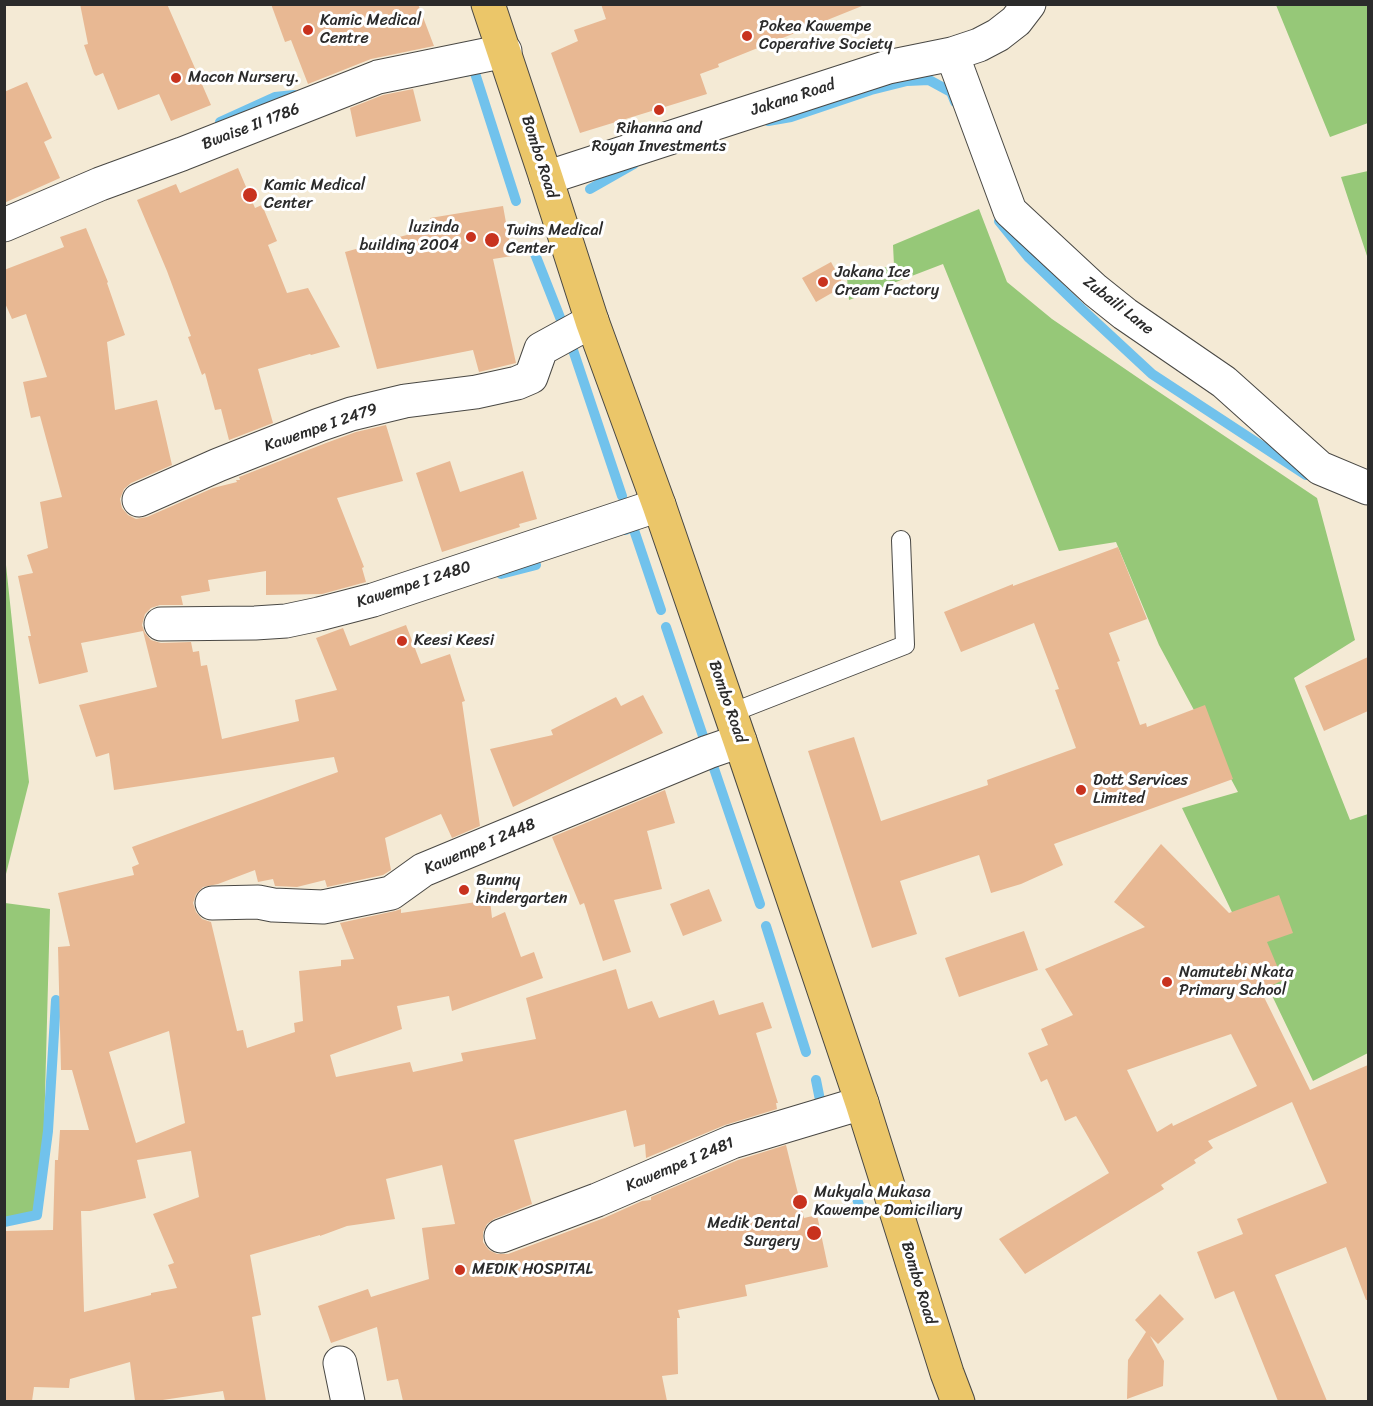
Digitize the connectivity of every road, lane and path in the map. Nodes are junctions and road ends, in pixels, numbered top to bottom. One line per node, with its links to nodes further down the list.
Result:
1 (488, 4): 3 (main road, Bombo Road)
2 (1029, 4): 4 (street, Jakana Road)
3 (505, 51): 5 (main road, Bombo Road); 6 (street, Bwaise II 1786)
4 (952, 54): 5 (street, Jakana Road); 8 (street, Zubaili Lane)
5 (546, 178): 7 (main road, Bombo Road)
6 (4, 225)
7 (592, 321): 9 (street, Kawempe I 2479); 10 (main road, Bombo Road)
8 (1368, 488)
9 (139, 500)
10 (659, 505): 12 (street, Kawempe I 2480); 13 (main road, Bombo Road)
11 (901, 540): 13 (lane)
12 (161, 624)
13 (736, 727): 14 (street, Kawempe I 2448); 15 (main road, Bombo Road)
14 (212, 903)
15 (862, 1103): 16 (street, Kawempe I 2481); 19 (main road, Bombo Road)
16 (501, 1236)
17 (340, 1363): 18 (street)
18 (348, 1401)
19 (958, 1401)

